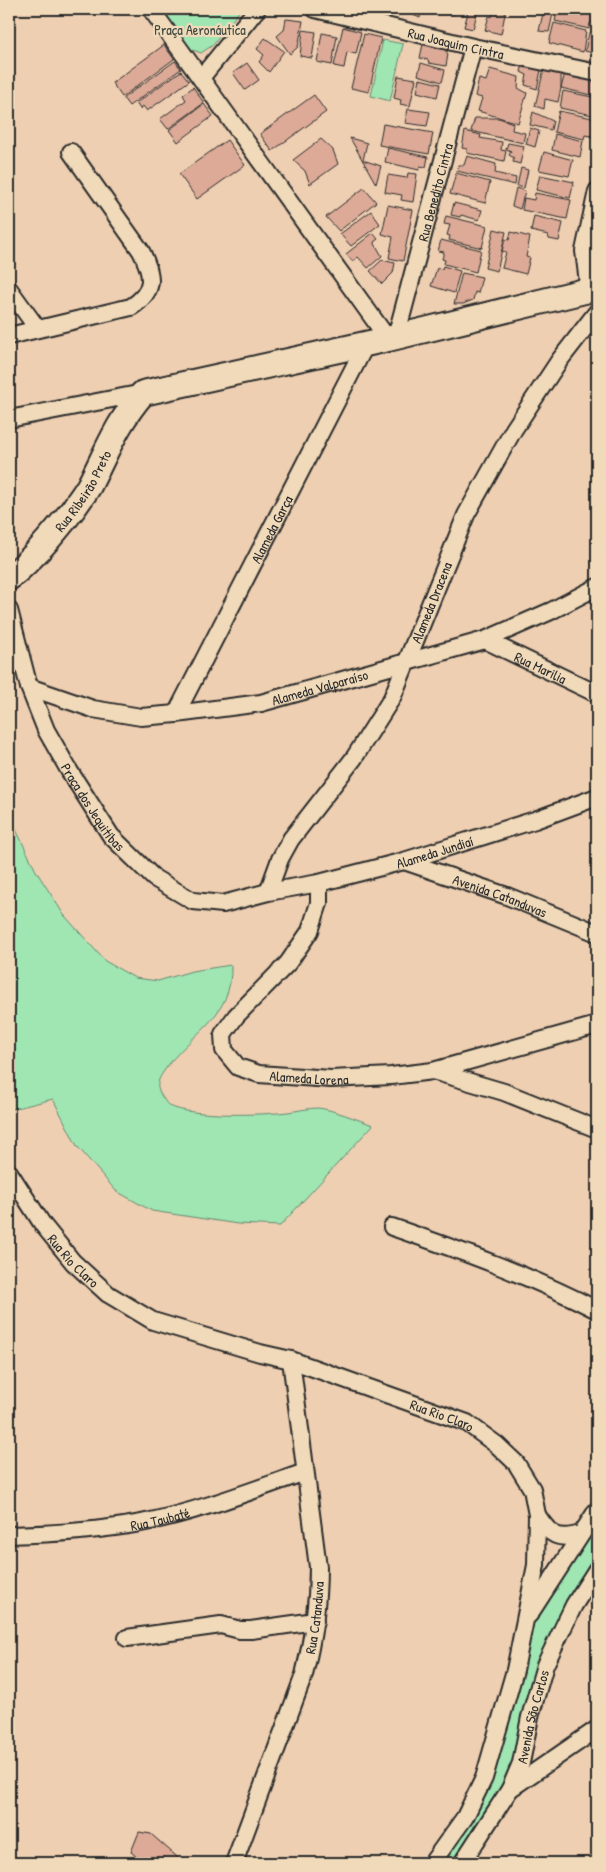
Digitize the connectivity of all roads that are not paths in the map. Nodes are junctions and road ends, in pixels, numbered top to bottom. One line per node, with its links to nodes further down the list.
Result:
1 (151, 9): 6 (street)
2 (257, 9): 6 (street)
3 (315, 9): 4 (street, Rua Joaquim Cintra)
4 (472, 47): 5 (street, Rua Joaquim Cintra); 14 (street, Rua Benedito Cintra)
5 (597, 73)
6 (201, 78): 14 (street)
7 (71, 152): 12 (street)
8 (597, 191): 10 (street)
9 (9, 289): 12 (street)
10 (593, 289): 14 (main road)
11 (597, 312): 22 (street, Alameda Dracena)
12 (37, 328): 13 (street)
13 (9, 336)
14 (392, 338): 15 (main road)
15 (366, 344): 16 (main road); 25 (street, Alameda Garça)
16 (143, 393): 17 (street); 18 (main road, Rua Ribeirão Preto)
17 (9, 419)
18 (9, 578)
19 (597, 587): 21 (street, Alameda Valparaíso)
20 (9, 610): 23 (street, Praça dos Jequitibas)
21 (485, 640): 22 (street, Alameda Valparaíso); 24 (street, Rua Marilia)
22 (407, 663): 25 (street, Alameda Valparaíso); 29 (street, Alameda Dracena)
23 (29, 687): 25 (street, Alameda Valparaíso); 29 (street, Praça dos Jequitibas)
24 (597, 694)
25 (176, 714)
26 (597, 797): 27 (street, Alameda Jundiaí)
27 (404, 862): 28 (street, Alameda Jundiaí); 30 (street, Avenida Catanduvas)
28 (319, 883): 29 (street, Alameda Jundiaí); 32 (street, Alameda Lorena)
29 (268, 892)
30 (597, 934)
31 (597, 1026): 32 (street, Alameda Lorena)
32 (433, 1071): 33 (street)
33 (597, 1129)
34 (9, 1172): 37 (street, Rua Rio Claro)
35 (392, 1227): 36 (street)
36 (597, 1310)
37 (291, 1360): 38 (street, Rua Catanduva); 40 (street, Rua Rio Claro)
38 (305, 1472): 42 (street, Rua Taubaté); 44 (street, Rua Catanduva)
39 (597, 1510): 41 (street)
40 (537, 1515): 41 (street); 45 (street, Rua Rio Claro)
41 (581, 1534): 45 (street)
42 (9, 1535)
43 (597, 1569): 48 (street, Avenida São Carlos)
44 (315, 1621): 46 (street); 51 (street, Rua Catanduva)
45 (524, 1623): 52 (street, Rua Rio Claro)
46 (127, 1638)
47 (597, 1729): 49 (street)
48 (526, 1738): 49 (street); 50 (street, Avenida São Carlos)
49 (555, 1756): 50 (street)
50 (510, 1789): 53 (street, Avenida São Carlos)
51 (234, 1863)
52 (432, 1863)
53 (462, 1863)

